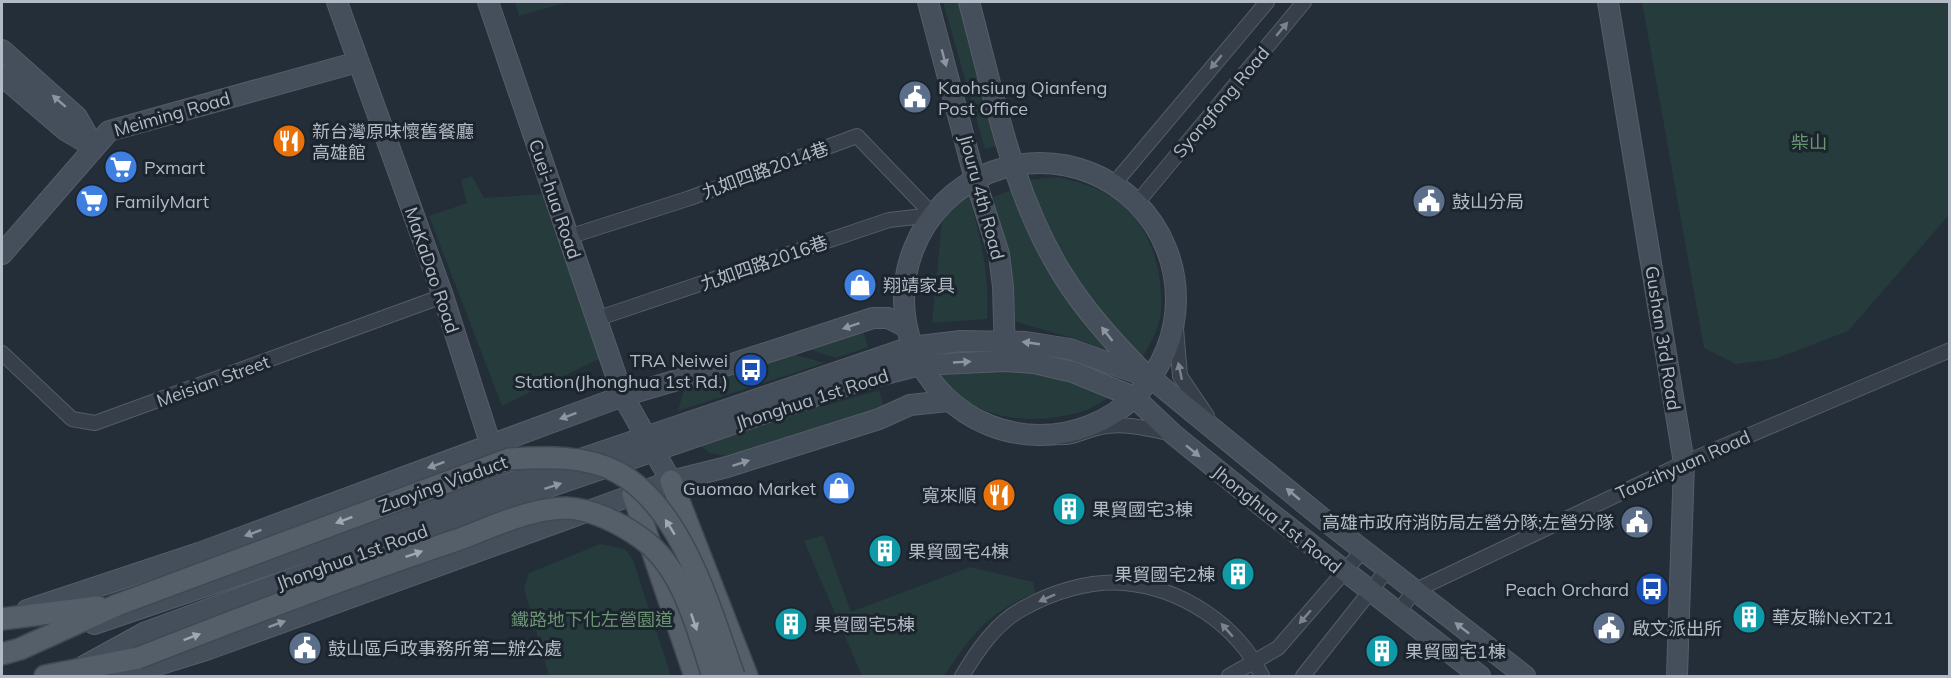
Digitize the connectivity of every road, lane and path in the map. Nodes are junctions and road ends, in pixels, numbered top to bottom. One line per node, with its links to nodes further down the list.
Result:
1 (337, 2): 9 (street, MaKaDao Road)
2 (488, 2): 17 (street, Cuei-hua Road)
3 (928, 2): 13 (street, Jiouru 4th Road, one-way to 13)
4 (969, 2): 12 (street)
5 (1268, 2): 14 (street, Syongfong Road, one-way to 14)
6 (1304, 2): 15 (street, Syongfong Road, one-way to 6)
7 (1608, 2): 38 (street, Gushan 3rd Road)
8 (2, 50): 11 (street, one-way to 8)
9 (358, 62): 11 (street, Meiming Road); 19 (street, MaKaDao Road)
10 (2, 76): 11 (street)
11 (94, 147): 18 (street, Meiming Road)
12 (1013, 165): 13 (street); 14 (street); 28 (street, one-way to 12)
13 (975, 179): 16 (street); 25 (street, Jiouru 4th Road)
14 (1114, 184): 15 (street)
15 (1137, 203): 20 (street)
16 (933, 215): 17 (street, 九如四路2014巷); 21 (street, 九如四路2016巷); 22 (street)
17 (568, 237): 21 (street, Cuei-hua Road)
18 (2, 254)
19 (442, 296): 26 (street, Meisian Street); 35 (street, MaKaDao Road)
20 (1175, 316): 28 (street); 34 (street, one-way to 20)
21 (596, 319): 29 (street, Cuei-hua Road)
22 (906, 327): 23 (street); 29 (street, one-way to 29)
23 (911, 347): 25 (street, Jhonghua 1st Road); 27 (street); 36 (street, Jhonghua 1st Road)
24 (1950, 350): 38 (street, Taozihyuan Road)
25 (1005, 351): 27 (street, Jhonghua 1st Road, one-way to 25); 28 (street, Jhonghua 1st Road, one-way to 25); 30 (street, Jhonghua 1st Road)
26 (2, 353)
27 (920, 365): 31 (street); 36 (street, Jhonghua 1st Road)
28 (1149, 377): 30 (street); 34 (street, Jhonghua 1st Road)
29 (623, 396): 35 (street, one-way to 35); 36 (street, Cuei-hua Road); 37 (street, Cuei-hua Road)
30 (1134, 397): 32 (street, Jhonghua 1st Road); 33 (street)
31 (948, 401): 33 (street); 39 (street, Jhonghua 1st Road, one-way to 31)
32 (1173, 434): 33 (street); 45 (street, Jhonghua 1st Road, one-way to 45)
33 (1046, 436)
34 (1223, 436): 43 (street, Jhonghua 1st Road, one-way to 34)
35 (490, 445): 40 (street, MaKaDao Road); 50 (street, one-way to 50)
36 (651, 445): 37 (street, Jhonghua 1st Road); 39 (street, Cuei-hua Road)
37 (629, 452): 40 (street, Jhonghua 1st Road); 41 (street, Cuei-hua Road)
38 (1684, 463): 46 (street, Taozihyuan Road); 66 (street, Gushan 3rd Road)
39 (671, 481): 41 (street, Jhonghua 1st Road); 59 (main road)
40 (509, 492): 42 (street); 51 (street, Jhonghua 1st Road); 53 (street, Jhonghua 1st Road)
41 (633, 494): 42 (street, Jhonghua 1st Road); 56 (main road)
42 (506, 540): 55 (street, Jhonghua 1st Road, one-way to 42)
43 (1363, 550): 44 (street, Jhonghua 1st Road); 45 (street)
44 (1387, 570): 46 (street, Jhonghua 1st Road); 47 (street)
45 (1344, 573): 47 (street, Jhonghua 1st Road); 52 (street, one-way to 52)
46 (1413, 591): 49 (street, Taozihyuan Road); 65 (street, Jhonghua 1st Road, one-way to 46)
47 (1369, 593): 49 (street, Jhonghua 1st Road); 63 (street)
48 (117, 605): 50 (main road); 51 (main road); 58 (main road, Zuoying Viaduct, one-way to 48, bridge)
49 (1397, 614): 64 (street, Jhonghua 1st Road)
50 (3, 619)
51 (11, 652)
52 (1255, 662): 60 (street, one-way to 60); 61 (street); 62 (street)
53 (77, 672): 54 (main road); 57 (main road, one-way to 57, bridge)
54 (45, 676)
55 (122, 676)
56 (696, 676)
57 (713, 676)
58 (734, 676)
59 (747, 676)
60 (962, 676)
61 (1229, 676)
62 (1262, 676)
63 (1303, 676)
64 (1480, 676)
65 (1525, 676)
66 (1677, 676)

